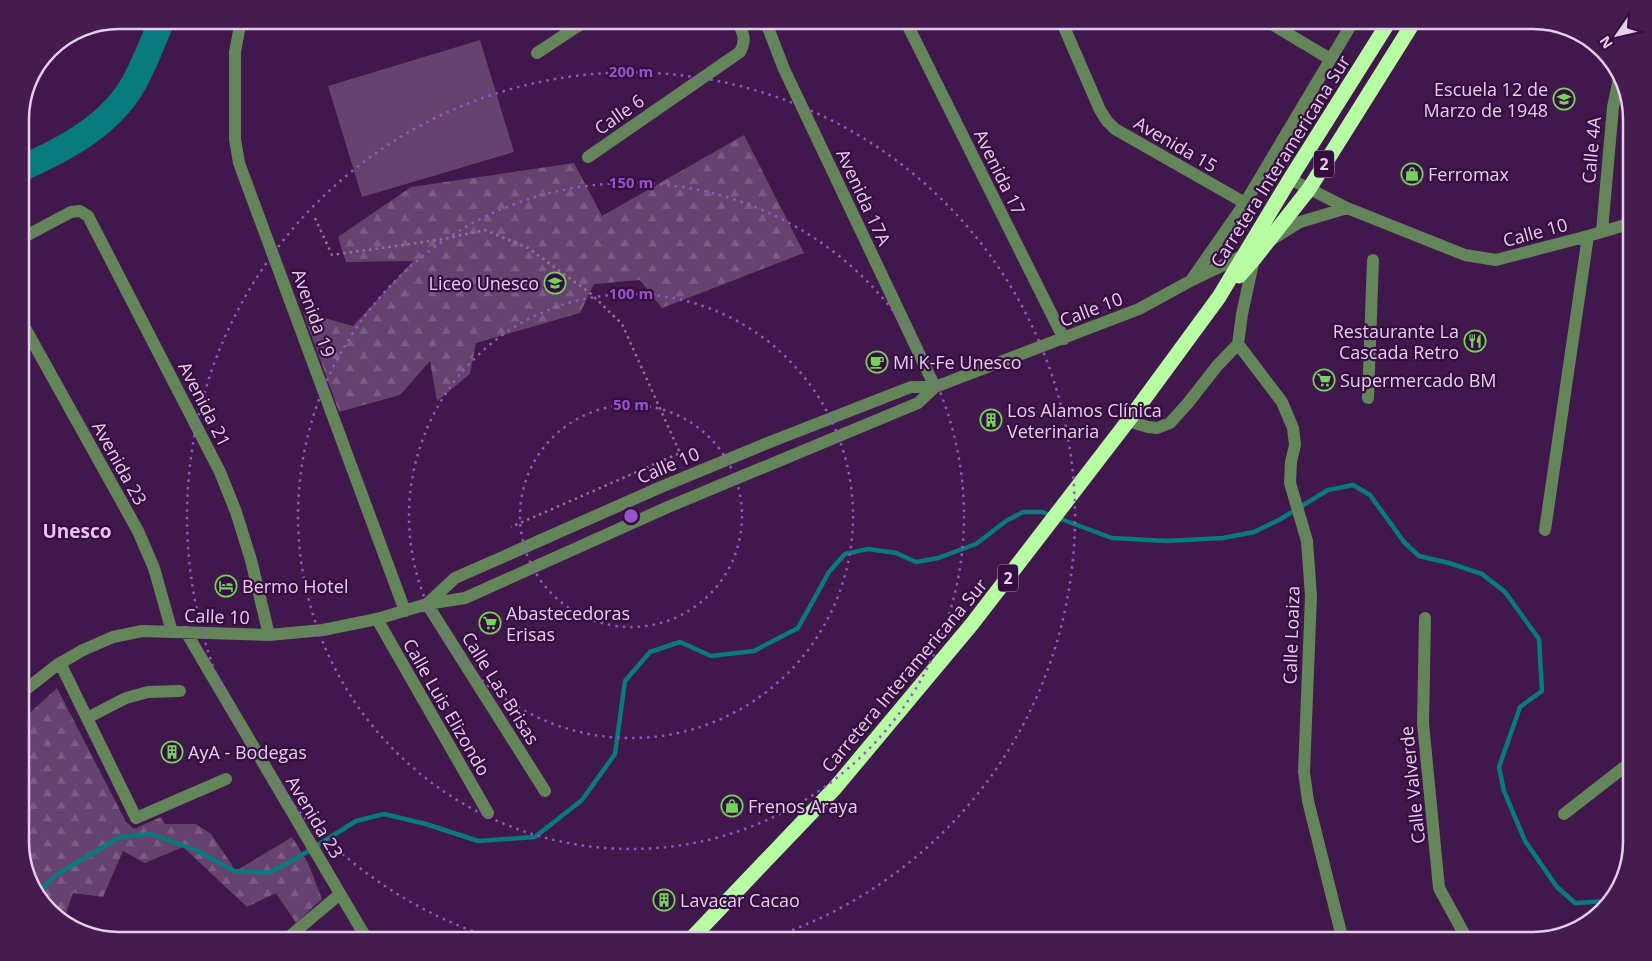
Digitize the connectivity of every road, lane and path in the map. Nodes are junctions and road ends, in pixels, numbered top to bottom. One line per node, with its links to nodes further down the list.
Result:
1 (239, 29): 37 (street, Avenida 19)
2 (573, 29): 11 (street)
3 (741, 29): 14 (street, Calle 6)
4 (768, 29): 31 (street, Avenida 17A)
5 (909, 29): 29 (street, Avenida 17)
6 (1065, 29): 17 (street, Avenida 15)
7 (1280, 29): 12 (street)
8 (1348, 29): 12 (street)
9 (1384, 29): 15 (highway, Carretera Interamericana Sur / 2)
10 (1409, 29): 16 (highway, Carretera Interamericana Sur / 2)
11 (537, 53)
12 (1330, 59): 17 (street)
13 (1617, 88): 21 (street, Calle 4A)
14 (588, 157)
15 (1290, 179): 16 (street, Calle 10); 25 (highway, Carretera Interamericana Sur / 2)
16 (1309, 189): 18 (street, Calle 10); 24 (highway, Carretera Interamericana Sur / 2)
17 (1245, 203): 27 (street)
18 (1347, 208): 23 (street, Calle 10); 24 (street)
19 (315, 218): 34 (path)
20 (1623, 225): 21 (street, Calle 10)
21 (1602, 231): 23 (street, Calle 10)
22 (29, 234): 42 (street, Avenida 21)
23 (1588, 236): 35 (street)
24 (1267, 242): 25 (highway, Carretera Interamericana Sur / 2)
25 (1249, 257): 27 (street, Calle 10); 30 (street); 33 (highway, Carretera Interamericana Sur / 2)
26 (1373, 260): 32 (street)
27 (1192, 280): 29 (street, Calle 10)
28 (29, 335): 40 (street, Avenida 23)
29 (1064, 339): 31 (street, Calle 10)
30 (1238, 344): 33 (street); 56 (street, Calle Loaiza)
31 (934, 387): 36 (street, Calle 10); 36 (street, Calle 10)
32 (1368, 398)
33 (1128, 422): 55 (highway, Carretera Interamericana Sur / 2)
34 (511, 527)
35 (1545, 530)
36 (427, 604): 37 (street, Calle 10); 49 (street, Calle Las Brisas)
37 (405, 611): 39 (street, Calle 10)
38 (1425, 618): 57 (street, Calle Valverde)
39 (377, 619): 42 (street, Calle 10); 50 (street, Calle Luis Elizondo)
40 (172, 632): 41 (street, Calle 10); 43 (street, Calle 10)
41 (186, 632): 42 (street, Calle 10); 52 (street, Avenida 23)
42 (269, 635)
43 (60, 664): 44 (street, Calle 10); 46 (street)
44 (29, 687)
45 (180, 690): 46 (street)
46 (87, 718): 48 (street)
47 (1623, 768): 51 (street)
48 (226, 779)
49 (544, 791)
50 (488, 813)
51 (1564, 814)
52 (340, 894): 53 (street); 54 (street, Avenida 23)
53 (295, 932)
54 (363, 932)
55 (698, 932)
56 (1341, 932)
57 (1463, 932)

